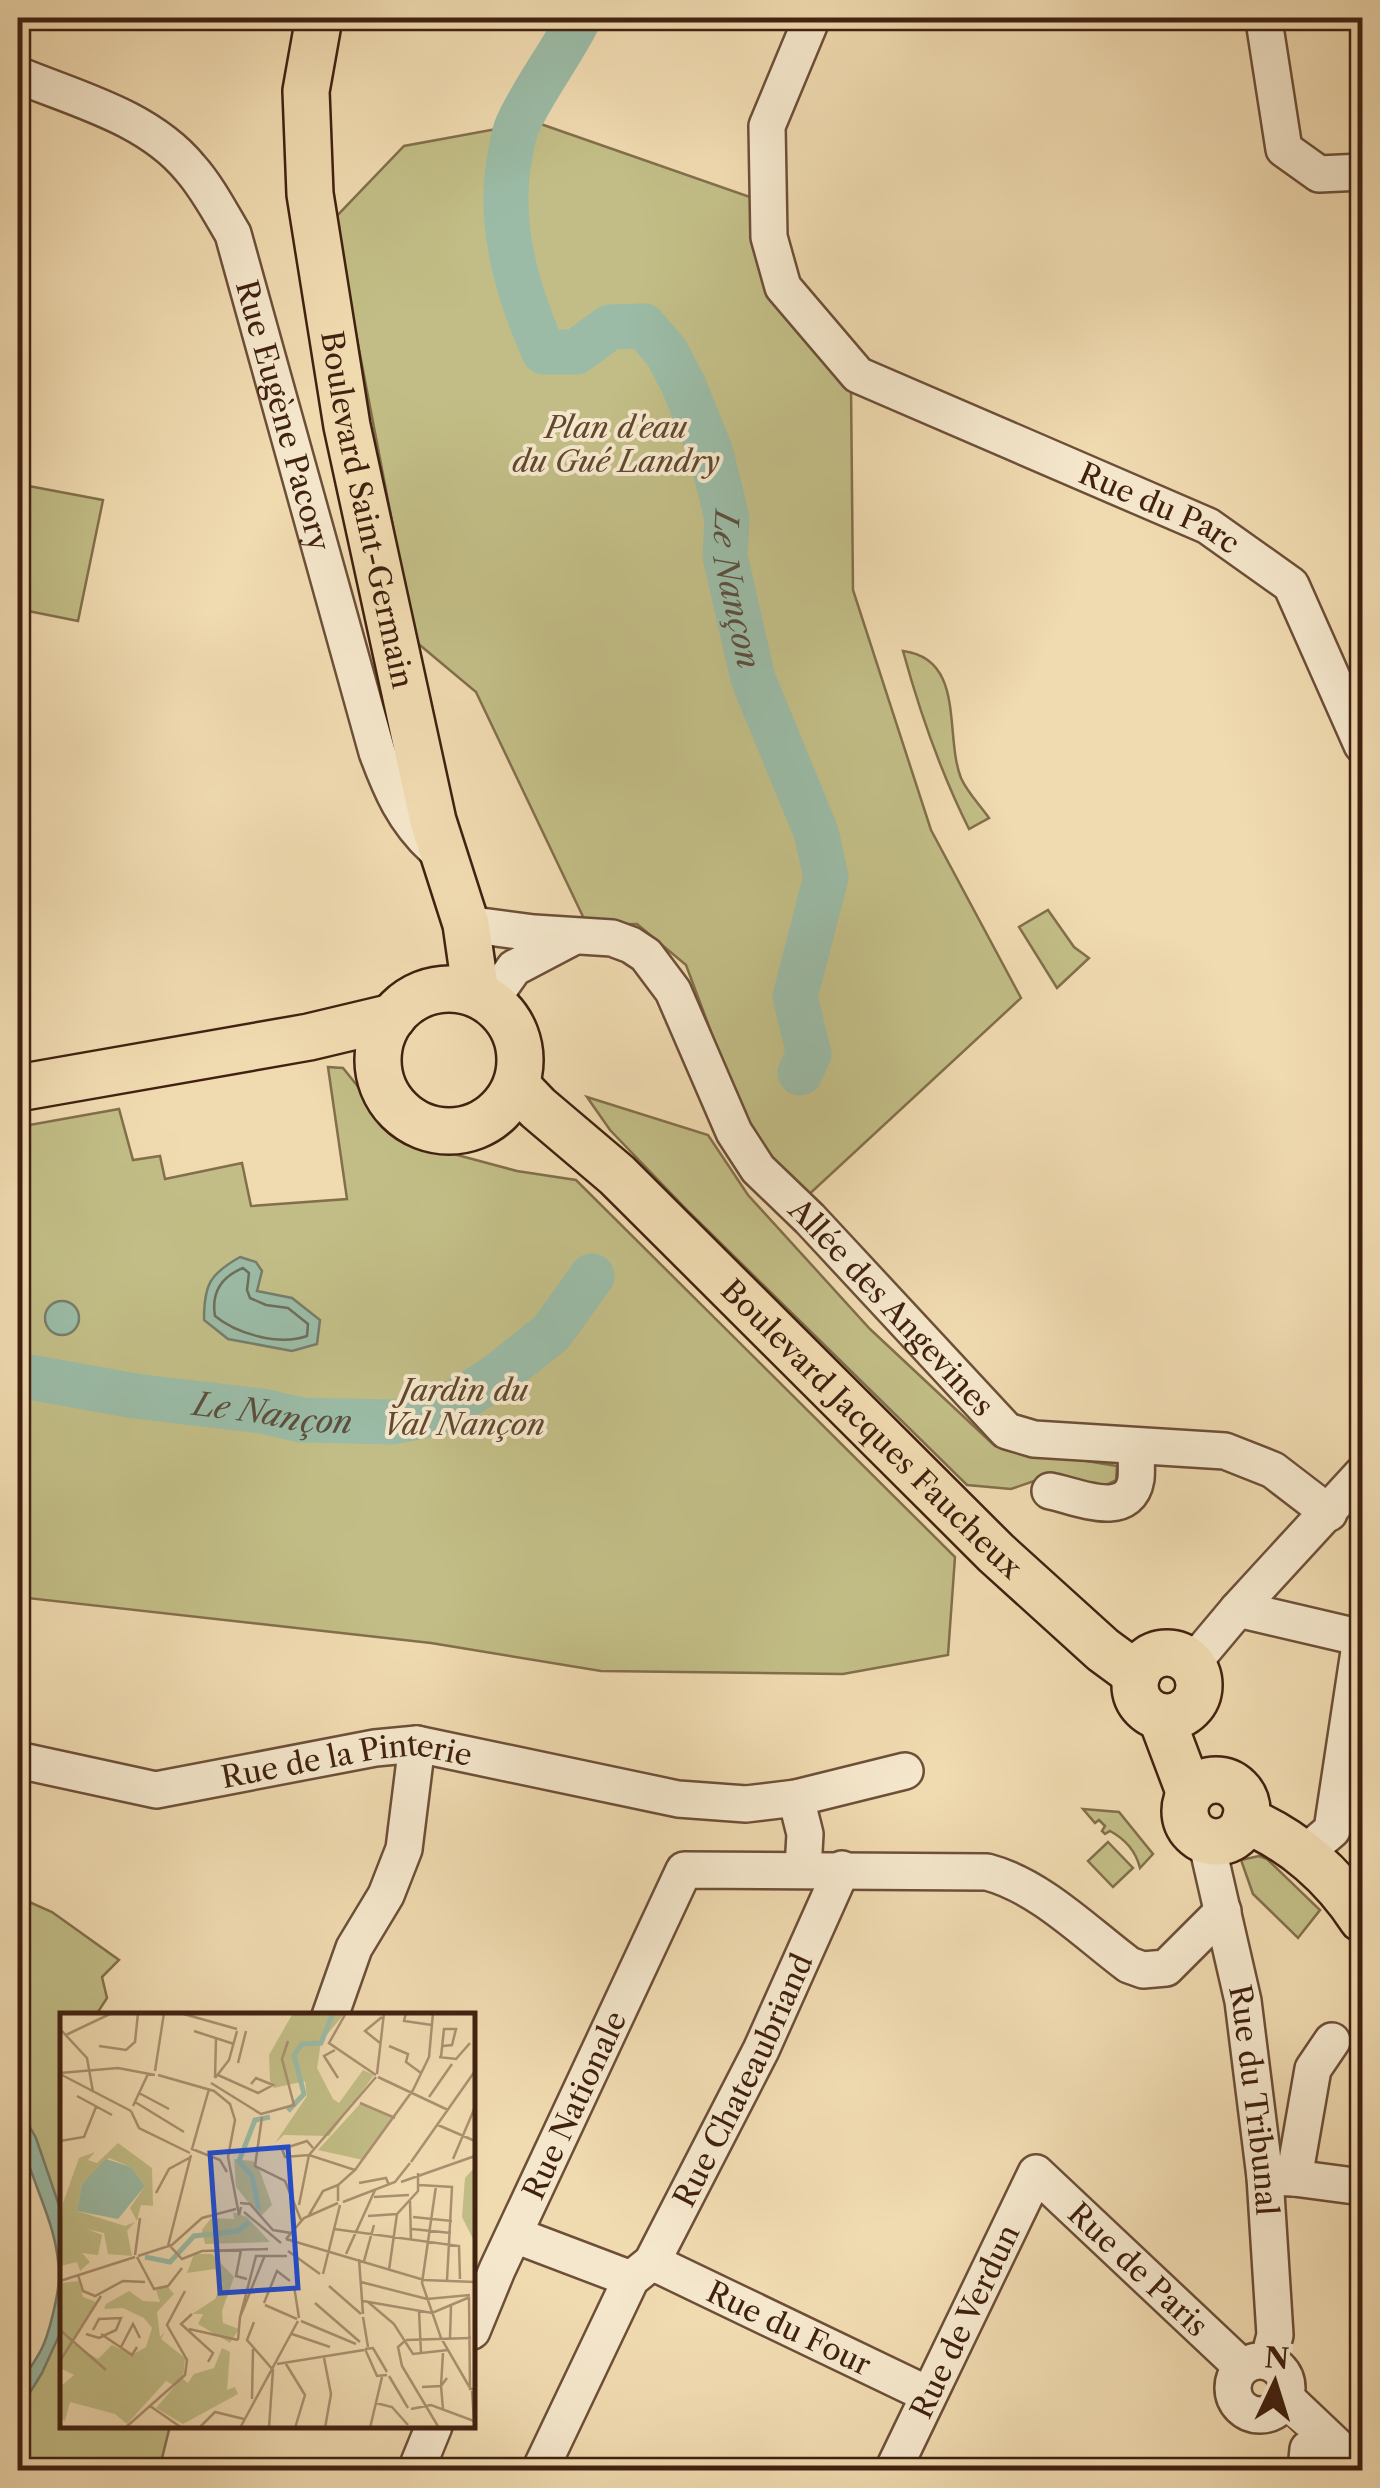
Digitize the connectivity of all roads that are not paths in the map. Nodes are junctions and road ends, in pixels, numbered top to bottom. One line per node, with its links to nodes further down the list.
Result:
1 (319, 18): 7 (main road, Boulevard Saint-Germain)
2 (812, 18): 6 (street, Rue du Parc)
3 (1268, 18): 5 (street)
4 (18, 75): 7 (street, Rue Eugène Pacory)
5 (1362, 172)
6 (1362, 745)
7 (434, 834): 8 (main road, Boulevard Saint-Germain); 10 (main road, Rue Eugène Pacory)
8 (466, 924): 9 (street, Allée des Angevines); 10 (main road, Boulevard Saint-Germain)
9 (574, 937): 10 (street); 14 (street, Allée des Angevines)
10 (466, 996): 11 (main road); 13 (main road)
11 (385, 1037): 12 (main road); 13 (main road)
12 (18, 1088)
13 (504, 1101): 21 (main road, Boulevard Jacques Faucheux)
14 (1136, 1446): 16 (street); 17 (street, Allée des Angevines)
15 (1362, 1474): 17 (street)
16 (1050, 1491)
17 (1328, 1513): 18 (street)
18 (1238, 1609): 19 (street); 20 (street)
19 (1362, 1638): 28 (street)
20 (1191, 1665): 21 (main road); 22 (main road)
21 (1136, 1674): 22 (main road)
22 (1174, 1714): 27 (main road)
23 (418, 1744): 24 (street, Rue de la Pinterie); 26 (street, Rue de la Pinterie); 33 (street)
24 (18, 1760)
25 (906, 1771): 26 (street, Rue de la Pinterie)
26 (796, 1798): 29 (street)
27 (1226, 1830): 28 (main road); 31 (street, Rue du Tribunal)
28 (1304, 1854): 32 (main road)
29 (803, 1869): 30 (street); 38 (street, Rue Nationale)
30 (842, 1870): 31 (street); 40 (street, Rue Chateaubriand)
31 (1223, 1911): 36 (street, Rue du Tribunal)
32 (1362, 1919)
33 (331, 2013)
34 (1332, 2041): 36 (street)
35 (1036, 2173): 42 (street, Rue de Paris); 43 (street, Rue de Verdun)
36 (1280, 2178): 37 (street); 42 (street, Rue du Tribunal)
37 (1362, 2187)
38 (515, 2235): 39 (street, Rue Nationale); 40 (street, Rue du Four)
39 (485, 2266): 41 (street, Rue Nationale)
40 (642, 2270): 43 (street, Rue du Four); 48 (street, Rue Chateaubriand)
41 (475, 2317)
42 (1255, 2364): 44 (street); 44 (street)
43 (927, 2394): 49 (street, Rue de Verdun)
44 (1277, 2406): 46 (street); 50 (street)
45 (433, 2428): 47 (street)
46 (1315, 2463)
47 (416, 2470)
48 (540, 2470)
49 (893, 2470)
50 (1362, 2470)

